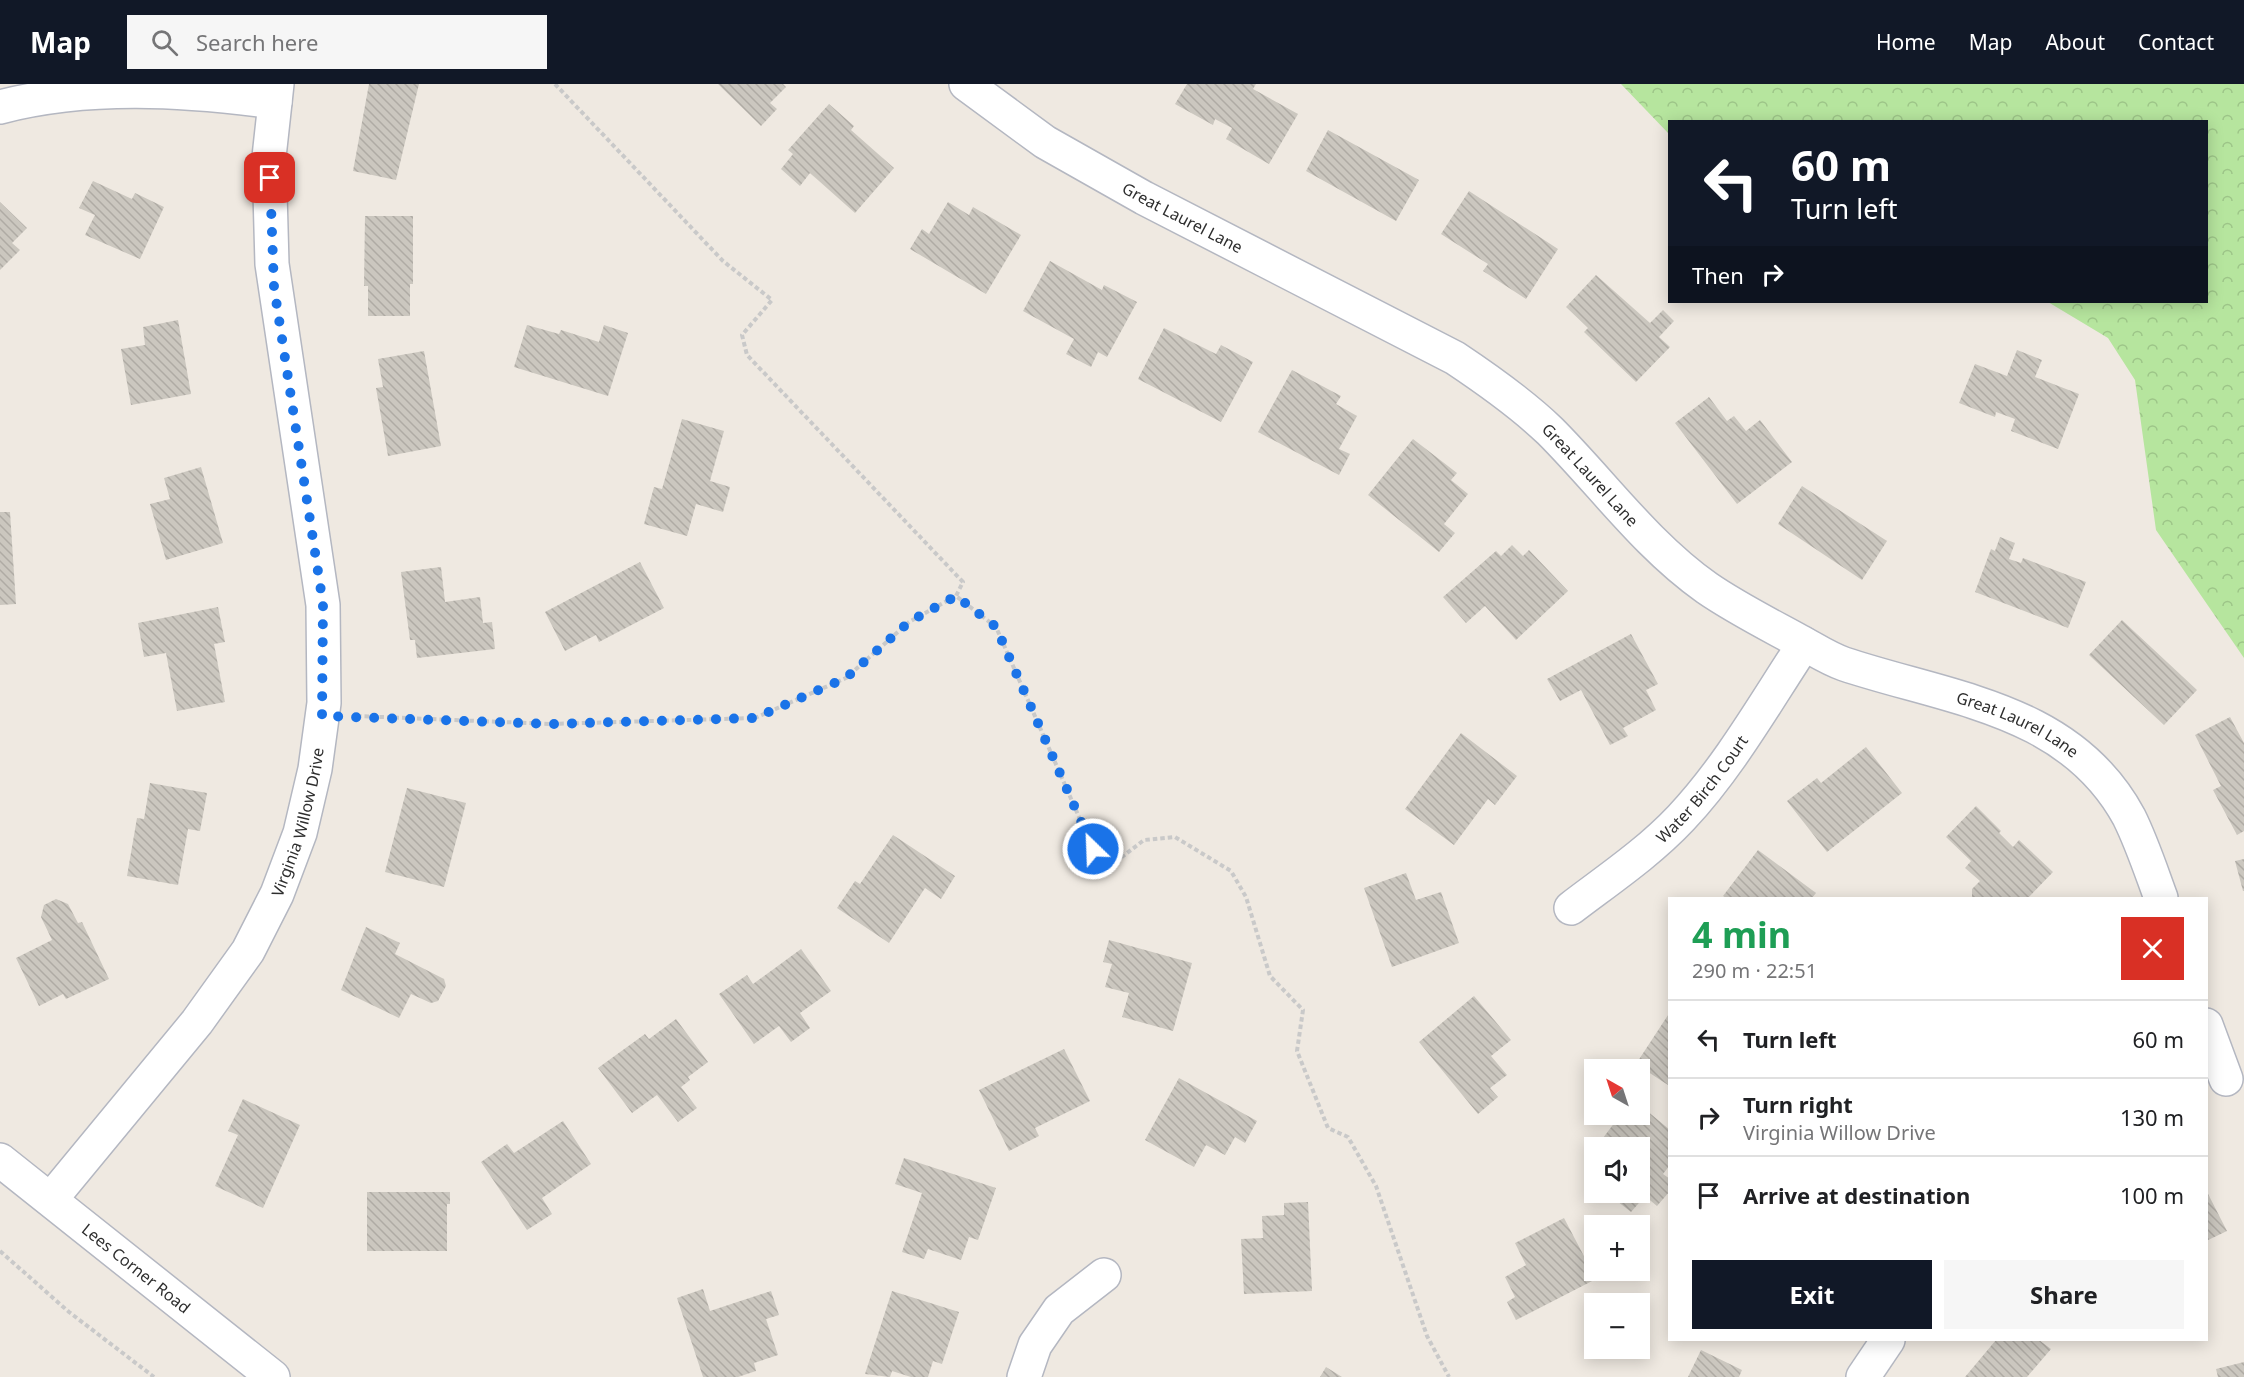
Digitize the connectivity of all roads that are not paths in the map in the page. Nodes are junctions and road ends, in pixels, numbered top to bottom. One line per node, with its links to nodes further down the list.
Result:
1 (966, 84): 4 (street, Great Laurel Lane)
2 (276, 93): 3 (street); 10 (street, Virginia Willow Drive)
3 (0, 107)
4 (1804, 644): 5 (street, Great Laurel Lane); 6 (street, Water Birch Court)
5 (2161, 897)
6 (1571, 908)
7 (2208, 1030): 8 (street)
8 (2226, 1079)
9 (0, 1160): 10 (street, Lees Corner Road)
10 (51, 1200): 13 (street, Lees Corner Road)
11 (1104, 1275): 14 (street)
12 (1887, 1341): 15 (street)
13 (273, 1377)
14 (1024, 1377)
15 (1863, 1377)

